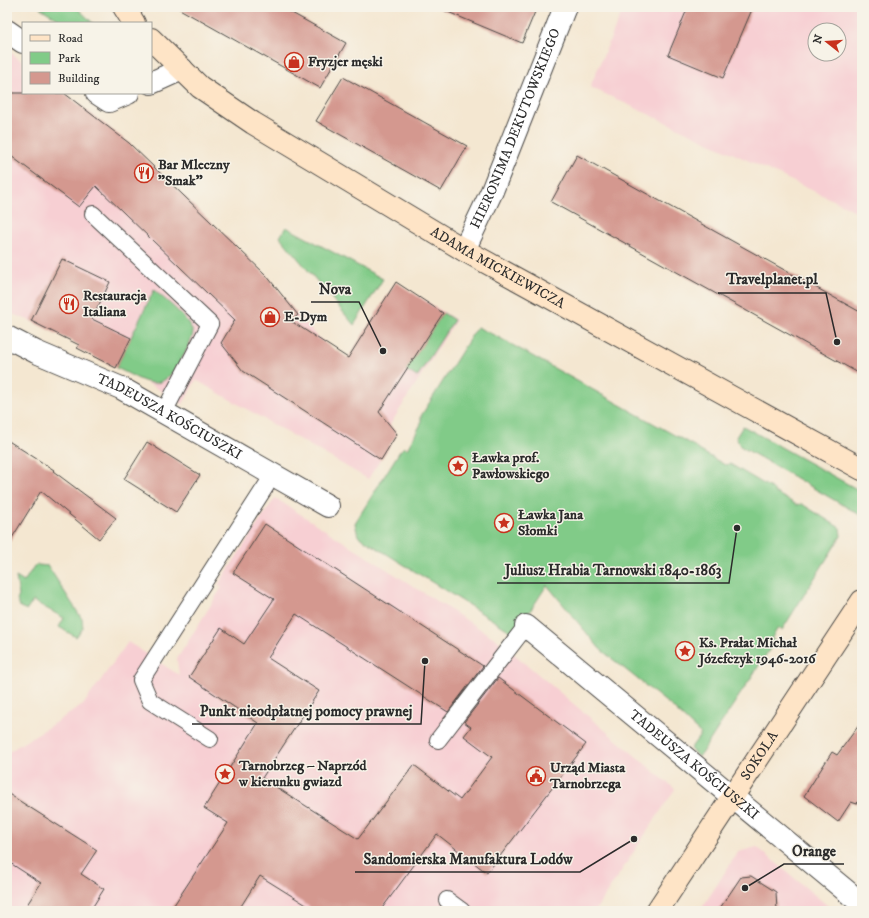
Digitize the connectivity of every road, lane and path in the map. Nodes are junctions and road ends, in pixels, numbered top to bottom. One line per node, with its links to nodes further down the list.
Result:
1 (124, 7): 3 (street)
2 (565, 7): 12 (street, HIERONIMA DEKUTOWSKIEGO)
3 (133, 22)
4 (7, 31): 6 (street)
5 (152, 40): 7 (street, ADAMA MICKIEWICZA)
6 (22, 41)
7 (182, 69): 8 (street); 12 (street, ADAMA MICKIEWICZA)
8 (152, 83)
9 (98, 94): 10 (street)
10 (126, 94)
11 (93, 214): 14 (lane)
12 (464, 250): 15 (street, ADAMA MICKIEWICZA)
13 (7, 337): 14 (street, TADEUSZA KOŚCIUSZKI)
14 (164, 412): 16 (street, TADEUSZA KOŚCIUSZKI)
15 (861, 467)
16 (273, 475): 17 (street, TADEUSZA KOŚCIUSZKI); 20 (lane)
17 (328, 506)
18 (862, 601): 22 (street, SOKOLA)
19 (526, 626): 21 (lane); 22 (street, TADEUSZA KOŚCIUSZKI)
20 (210, 739)
21 (438, 740)
22 (732, 796): 24 (street, TADEUSZA KOŚCIUSZKI); 26 (street, SOKOLA)
23 (447, 900): 25 (lane)
24 (862, 904)
25 (462, 911)
26 (657, 911)

